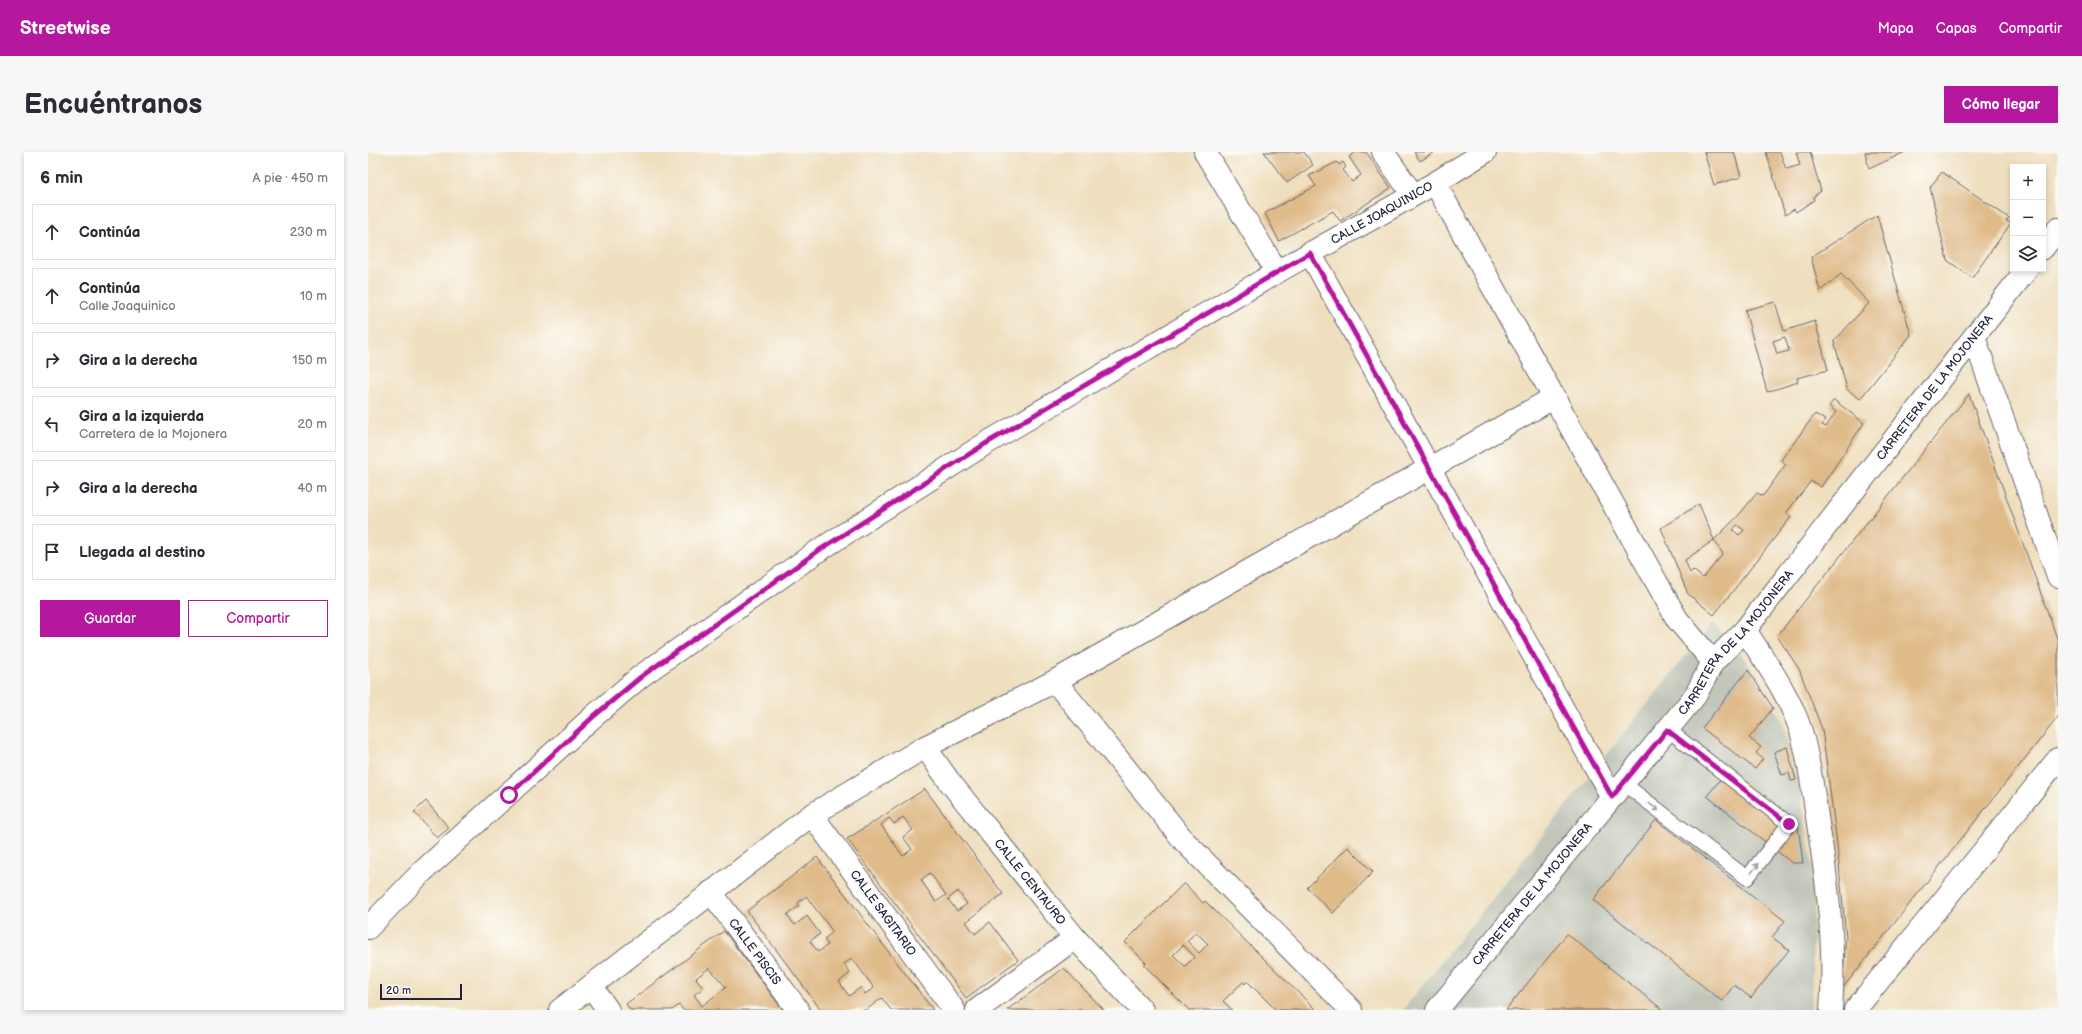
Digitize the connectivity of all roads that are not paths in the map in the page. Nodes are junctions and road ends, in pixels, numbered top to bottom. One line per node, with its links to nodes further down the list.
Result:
1 (1205, 152): 9 (street)
2 (1383, 152): 5 (street)
3 (1482, 153): 4 (street, CALLE JOAQUINICO)
4 (1435, 184): 5 (street, CALLE JOAQUINICO); 12 (street)
5 (1413, 195): 8 (street, CALLE JOAQUINICO)
6 (2058, 229): 7 (street)
7 (2046, 244)
8 (1310, 253): 9 (street, CALLE JOAQUINICO); 13 (street)
9 (1277, 272): 24 (street, CALLE JOAQUINICO)
10 (2025, 272): 11 (street, CARRETERA DE LA MOJONERA)
11 (1974, 337): 14 (street); 15 (street, CARRETERA DE LA MOJONERA)
12 (1555, 397): 13 (street); 16 (street)
13 (1429, 468): 17 (street); 21 (street)
14 (2058, 576)
15 (1746, 630): 16 (street, CARRETERA DE LA MOJONERA); 35 (street)
16 (1713, 662): 18 (street, CARRETERA DE LA MOJONERA)
17 (1055, 681): 19 (street); 33 (street)
18 (1667, 730): 21 (street, CARRETERA DE LA MOJONERA); 21 (lane, one-way to 18)
19 (925, 747): 22 (street); 25 (street, CALLE CENTAURO)
20 (2058, 759): 36 (street)
21 (1618, 790): 34 (street, CARRETERA DE LA MOJONERA)
22 (812, 815): 23 (street); 30 (street, CALLE SAGITARIO)
23 (711, 892): 26 (street); 29 (street, CALLE PISCIS)
24 (368, 928)
25 (1075, 938): 31 (street); 32 (street, CALLE CENTAURO)
26 (590, 986): 27 (street); 28 (street)
27 (560, 1010)
28 (608, 1010)
29 (798, 1010)
30 (954, 1010)
31 (978, 1010)
32 (1142, 1010)
33 (1351, 1010)
34 (1438, 1010)
35 (1831, 1010)
36 (1855, 1010)

